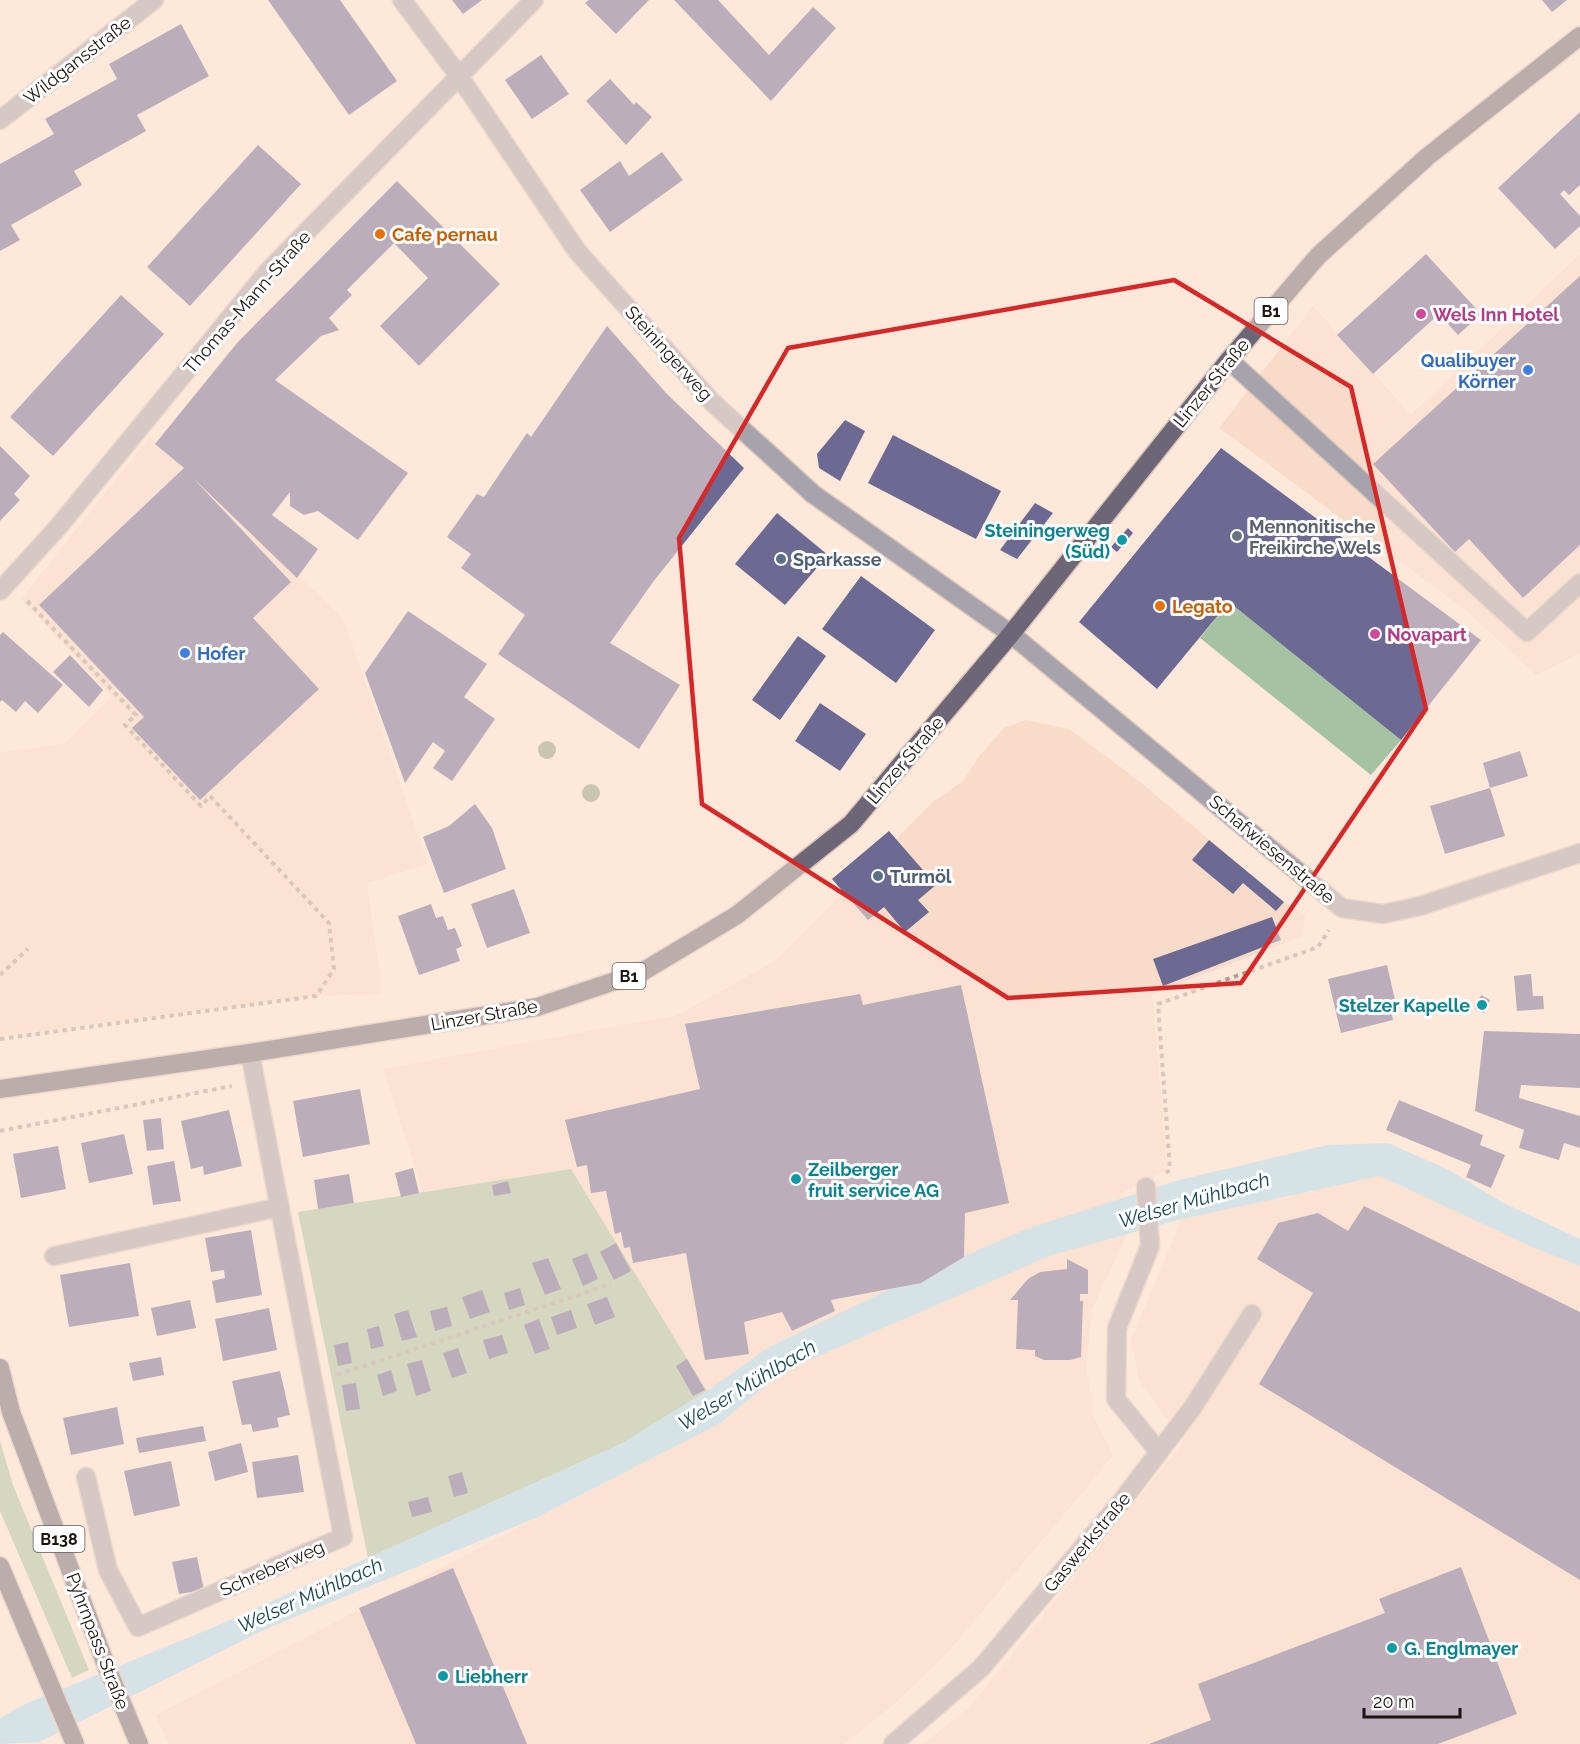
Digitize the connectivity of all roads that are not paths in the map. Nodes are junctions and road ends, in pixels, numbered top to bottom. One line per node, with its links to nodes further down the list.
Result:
1 (154, 0): 6 (street, Wildgansstraße)
2 (402, 0): 5 (street, Steiningerweg)
3 (534, 0): 5 (street, Thomas-Mann-Straße)
4 (1580, 36): 7 (main road, Linzer Straße / B1)
5 (459, 76): 9 (street, Thomas-Mann-Straße); 10 (street, Steiningerweg)
6 (0, 120)
7 (1229, 360): 8 (street); 10 (main road, Linzer Straße / B1)
8 (1580, 583)
9 (4, 587)
10 (1011, 634): 11 (street, Schafwiesenstraße); 12 (main road, Linzer Straße / B1)
11 (1580, 853)
12 (250, 1053): 13 (main road, Linzer Straße / B1); 15 (street, Schreberweg)
13 (0, 1089)
14 (1146, 1187): 19 (street)
15 (280, 1207): 16 (street); 20 (street, Schreberweg)
16 (54, 1256)
17 (1252, 1314): 19 (street, Gaswerkstraße)
18 (0, 1368): 23 (main road, Pyhrnpass Straße / B138)
19 (1159, 1452): 24 (street, Gaswerkstraße)
20 (86, 1477)
21 (0, 1566): 22 (main road)
22 (75, 1744)
23 (139, 1744)
24 (893, 1744)

